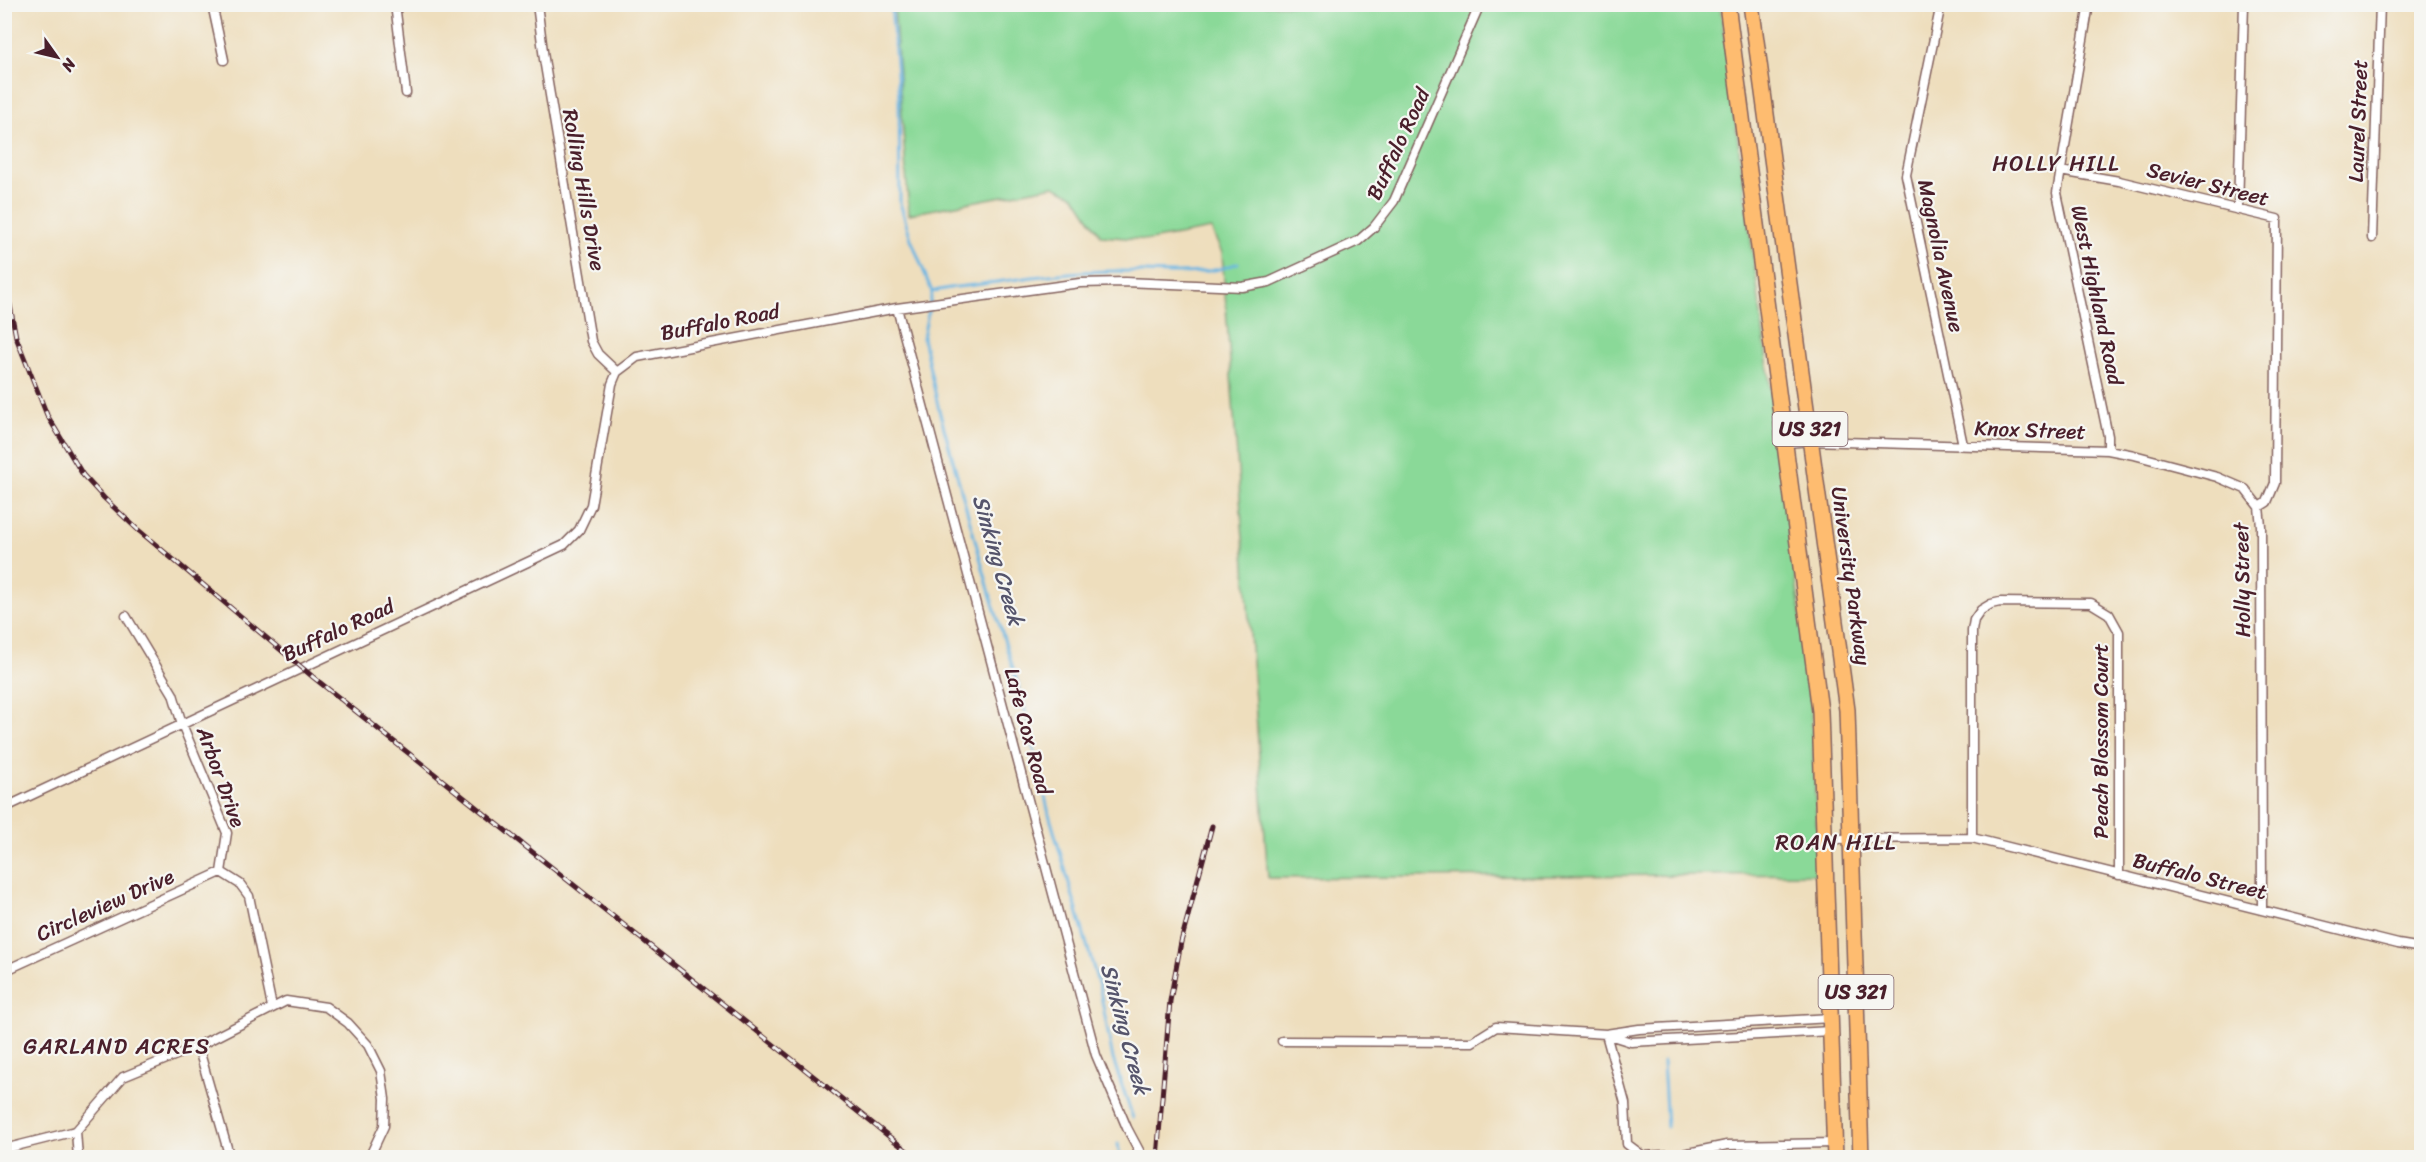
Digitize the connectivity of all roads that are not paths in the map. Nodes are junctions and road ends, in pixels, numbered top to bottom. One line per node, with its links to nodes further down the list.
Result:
1 (212, 4): 11 (street)
2 (395, 4): 12 (street)
3 (537, 4): 20 (street, Rolling Hills Drive)
4 (1480, 4): 19 (street, Buffalo Road)
5 (1727, 4): 15 (highway, US 321)
6 (1751, 4): 14 (highway, University Parkway / US 321)
7 (1941, 4): 23 (street, Magnolia Avenue)
8 (2089, 4): 13 (street, West Highland Road)
9 (2244, 4): 16 (street)
10 (2380, 4): 18 (street, Laurel Street)
11 (224, 60)
12 (406, 93)
13 (2060, 171): 16 (street, Sevier Street); 24 (street, West Highland Road)
14 (1780, 204): 15 (highway); 21 (highway, University Parkway / US 321)
15 (1754, 206): 22 (highway, US 321)
16 (2238, 208): 17 (street, Sevier Street)
17 (2277, 219): 25 (street, Holly Street)
18 (2372, 238)
19 (897, 308): 20 (street, Buffalo Road); 55 (street, Lafe Cox Road)
20 (617, 372): 29 (street, Buffalo Road)
21 (1811, 441): 22 (street, Knox Street); 23 (street, Knox Street); 27 (highway, University Parkway / US 321)
22 (1785, 443): 28 (highway, US 321)
23 (1963, 445): 24 (street, Knox Street)
24 (2108, 450): 25 (street, Knox Street)
25 (2259, 507): 36 (street, Holly Street)
26 (126, 616): 29 (street, Arbor Drive)
27 (1838, 638): 28 (highway); 33 (highway, University Parkway / US 321)
28 (1811, 641): 32 (highway, US 321)
29 (182, 724): 30 (street, Buffalo Road); 34 (street, Arbor Drive)
30 (4, 808)
31 (1972, 838): 33 (street, Buffalo Street); 35 (street, Buffalo Street); 35 (street, Peach Blossom Court)
32 (1825, 839): 33 (street, Buffalo Street); 40 (highway, US 321)
33 (1852, 840): 39 (highway, University Parkway / US 321)
34 (221, 872): 38 (street, Circleview Drive); 41 (street)
35 (2119, 875): 36 (street, Buffalo Street)
36 (2262, 910): 37 (street, Buffalo Street)
37 (2421, 948)
38 (4, 971)
39 (1856, 975): 40 (highway); 50 (highway, University Parkway / US 321)
40 (1830, 976): 42 (highway, US 321)
41 (272, 1007): 45 (street); 54 (street)
42 (1831, 1024): 43 (street); 43 (street); 49 (highway, US 321)
43 (1606, 1034): 44 (street); 51 (street)
44 (1282, 1041)
45 (198, 1046): 46 (street); 53 (street)
46 (76, 1131): 48 (street); 52 (street)
47 (1777, 1145): 49 (street); 51 (street); 56 (street)
48 (4, 1149)
49 (1835, 1150): 50 (highway)
50 (1861, 1150)
51 (1683, 1156)
52 (78, 1158)
53 (230, 1158)
54 (369, 1158)
55 (1143, 1158)
56 (1776, 1158)

